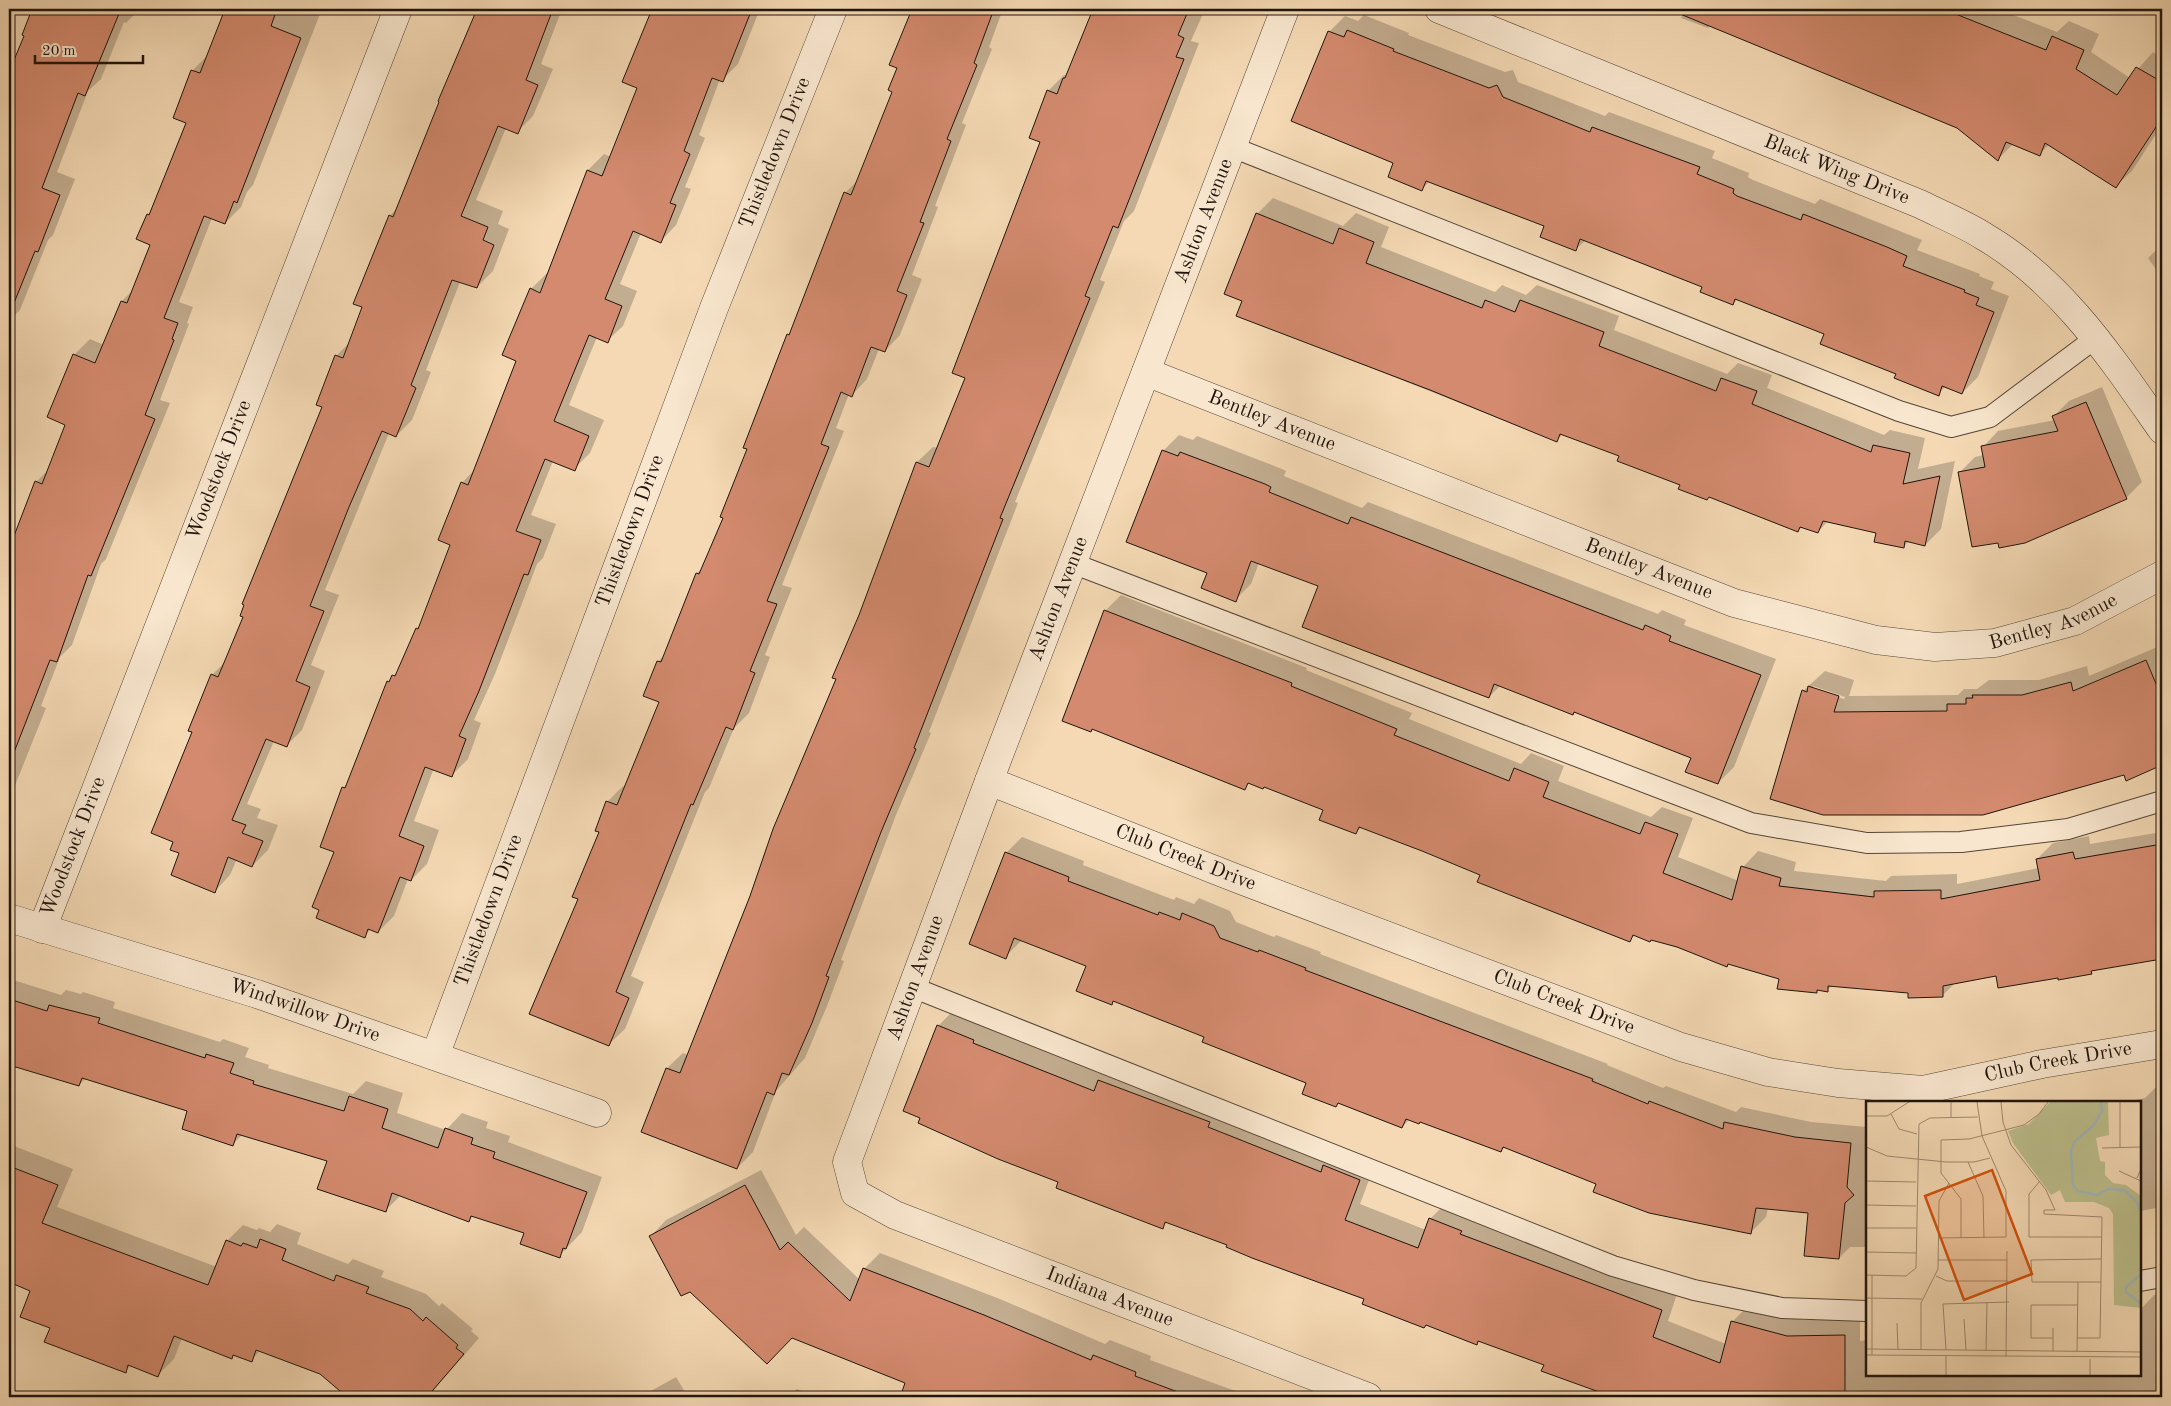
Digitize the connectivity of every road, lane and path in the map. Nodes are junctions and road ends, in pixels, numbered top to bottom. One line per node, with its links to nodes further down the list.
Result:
1 (398, 9): 14 (street, Woodstock Drive)
2 (833, 9): 17 (street, Thistledown Drive)
3 (1285, 9): 5 (street, Ashton Avenue)
4 (1439, 9): 6 (street, Black Wing Drive)
5 (1232, 147): 6 (lane); 7 (street, Ashton Avenue)
6 (2097, 337): 8 (street, Black Wing Drive)
7 (1146, 372): 9 (street, Ashton Avenue); 10 (street, Bentley Avenue)
8 (2162, 430)
9 (1072, 563): 11 (street, Ashton Avenue); 12 (lane)
10 (2162, 575)
11 (989, 781): 15 (street, Ashton Avenue); 16 (street, Club Creek Drive)
12 (2162, 801)
13 (9, 918): 14 (street, Windwillow Drive)
14 (42, 930): 17 (street, Windwillow Drive)
15 (912, 987): 19 (street, Ashton Avenue); 22 (lane)
16 (2162, 1044)
17 (435, 1056): 18 (street, Windwillow Drive)
18 (597, 1113)
19 (855, 1193): 23 (street, Indiana Avenue)
20 (2162, 1277): 21 (lane)
21 (2141, 1280)
22 (1866, 1311)
23 (1368, 1397)

